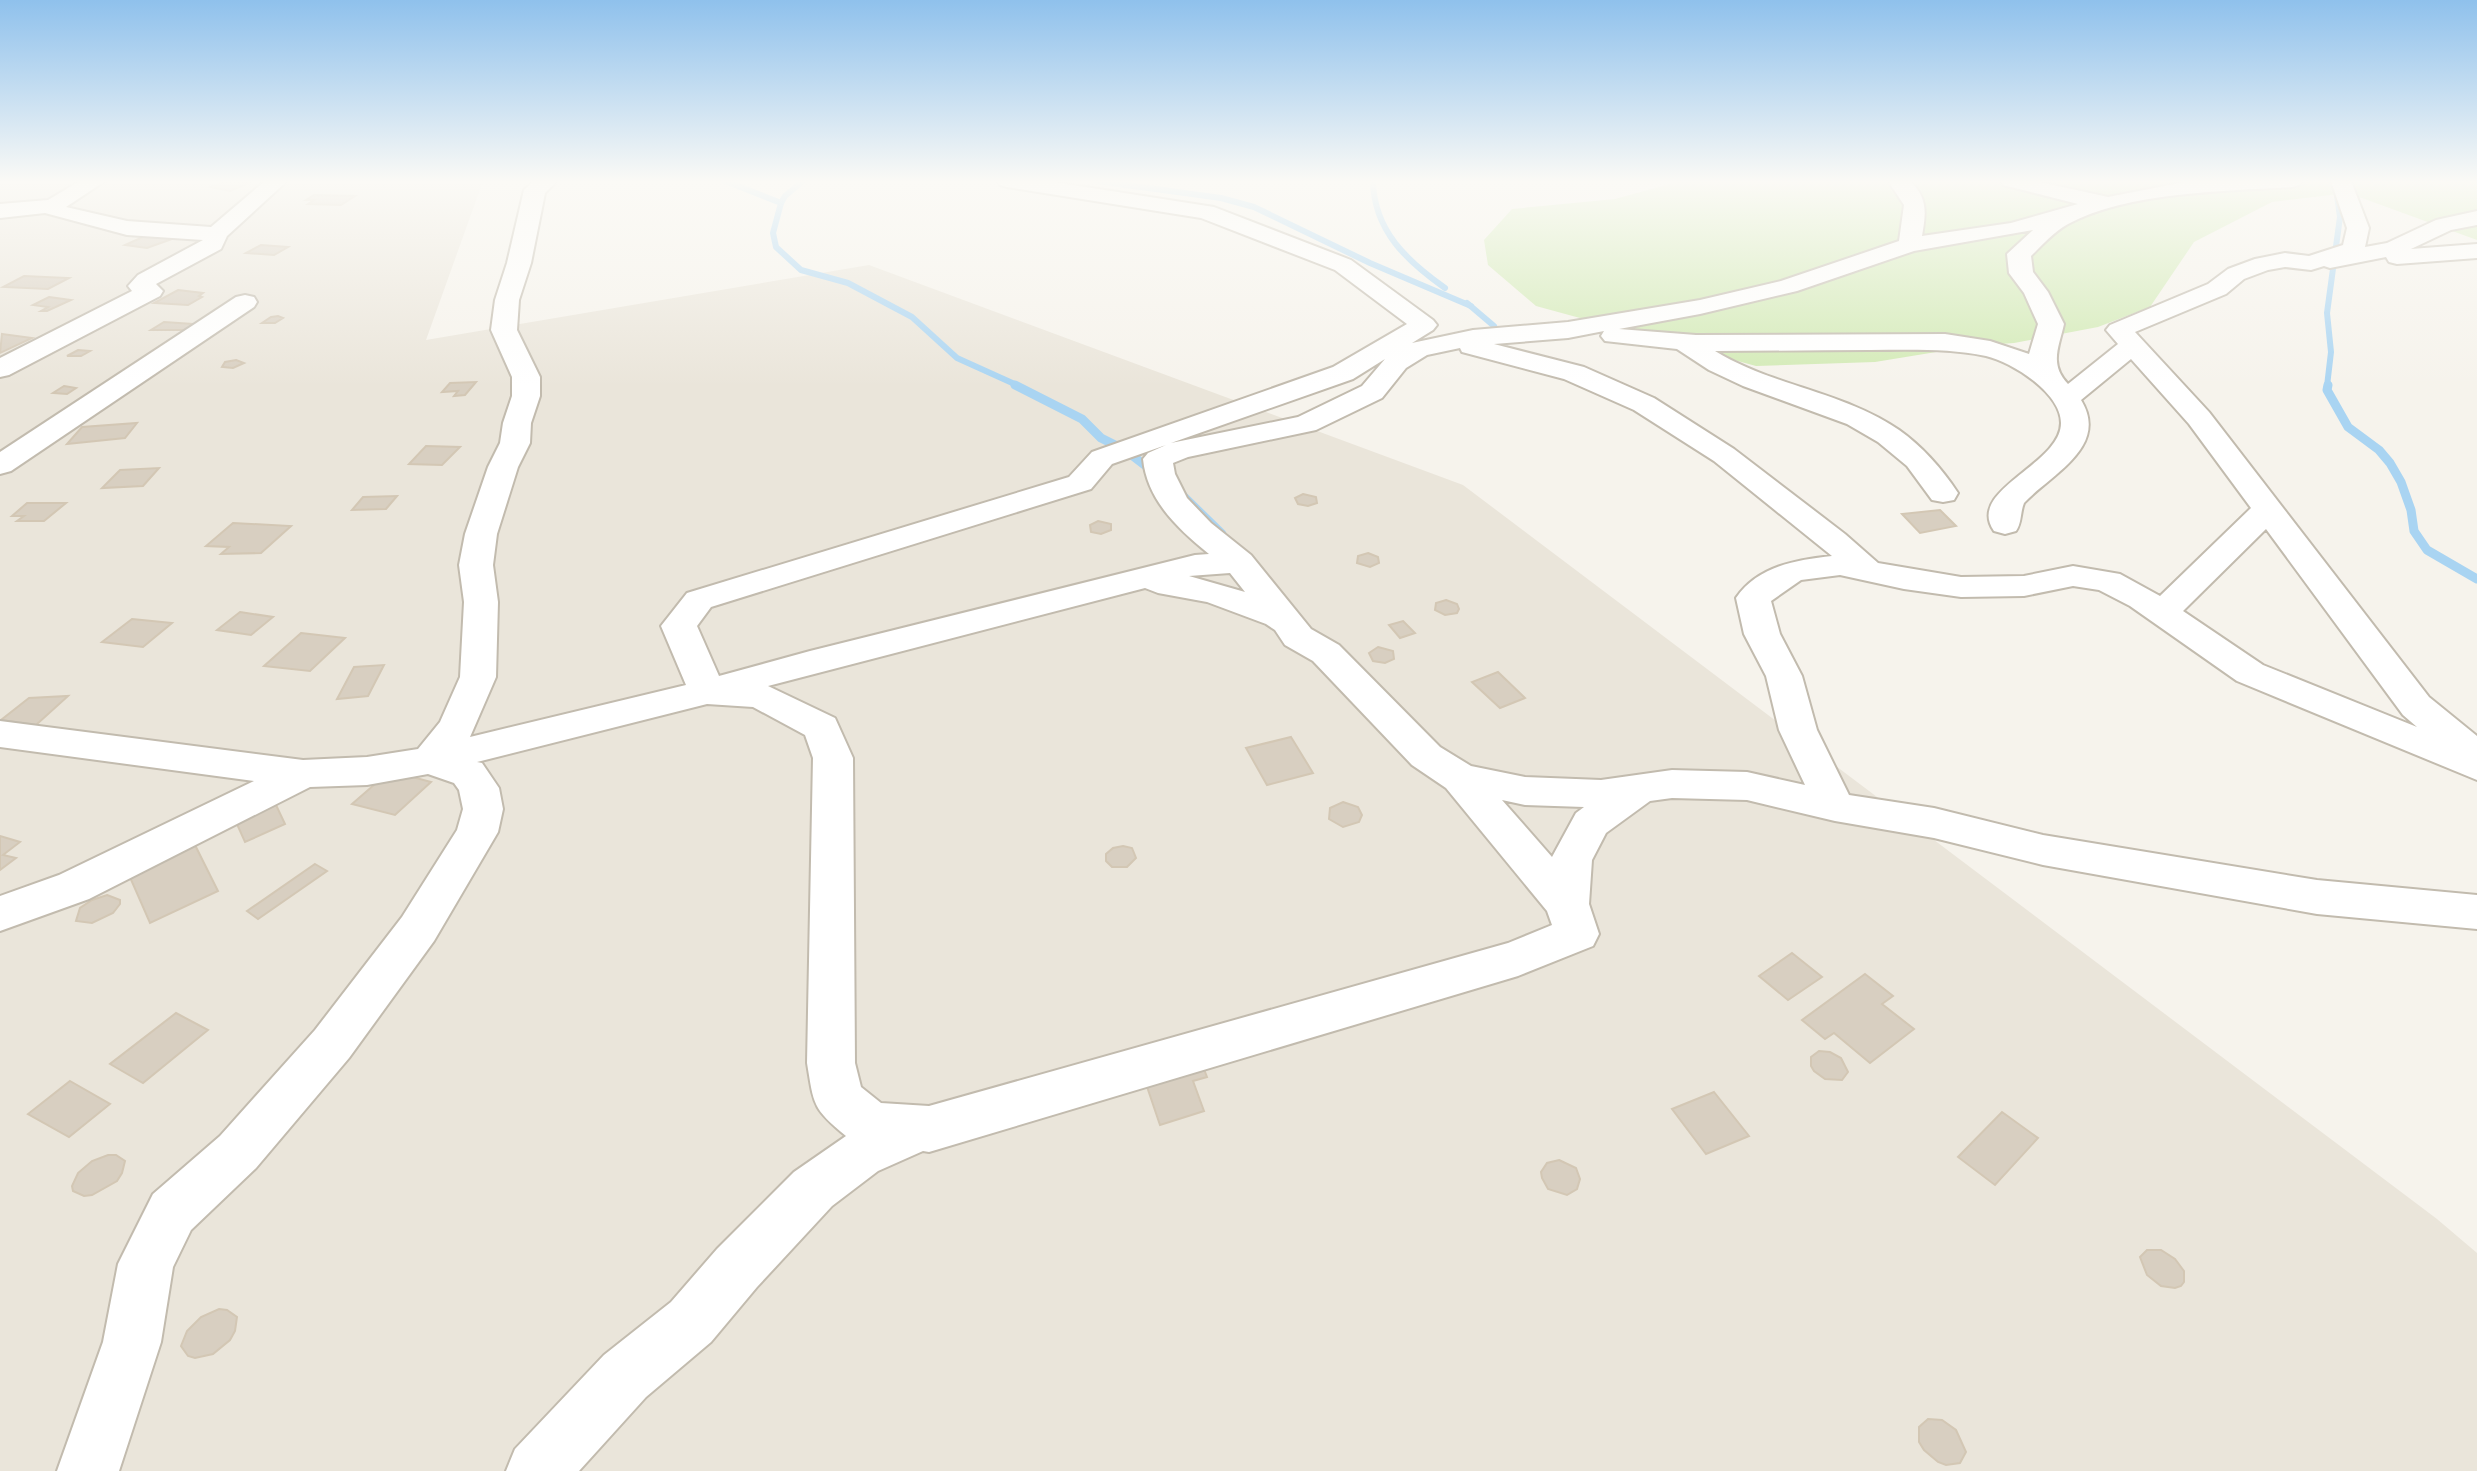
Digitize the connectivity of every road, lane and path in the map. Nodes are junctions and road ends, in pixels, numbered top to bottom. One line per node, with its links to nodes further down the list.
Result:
1 (202, 250): 16 (street)
2 (522, 250): 30 (street)
3 (1303, 250): 27 (street)
4 (1896, 250): 11 (street)
5 (2024, 250): 17 (street)
6 (2353, 250): 9 (street)
7 (2384, 250): 9 (street)
8 (2477, 251): 9 (street)
9 (2320, 262): 15 (street)
10 (245, 302): 18 (street)
11 (1676, 311): 12 (street); 13 (street)
12 (1571, 330): 13 (street); 14 (street)
13 (1683, 342): 17 (street); 19 (street)
14 (1438, 345): 22 (street); 23 (street)
15 (2133, 345): 17 (street); 20 (street)
16 (0, 369)
17 (2058, 389): 21 (street)
18 (0, 465)
19 (1943, 493)
20 (2268, 509): 25 (street); 29 (street)
21 (2005, 524)
22 (1239, 562): 24 (street); 26 (street)
23 (1868, 572): 25 (street); 35 (street)
24 (1103, 588): 26 (street); 27 (street)
25 (2162, 613): 31 (street)
26 (1298, 637): 33 (street)
27 (707, 692): 30 (street); 39 (street)
28 (0, 734): 32 (street)
29 (2477, 757)
30 (430, 760): 32 (street); 40 (street)
31 (2477, 766)
32 (303, 774): 38 (street)
33 (1460, 778): 34 (street); 36 (street)
34 (1639, 789): 35 (street); 36 (street)
35 (1835, 807): 37 (street)
36 (1567, 904): 39 (street)
37 (2477, 912)
38 (0, 914)
39 (919, 1128): 41 (street)
40 (88, 1471)
41 (537, 1471)

